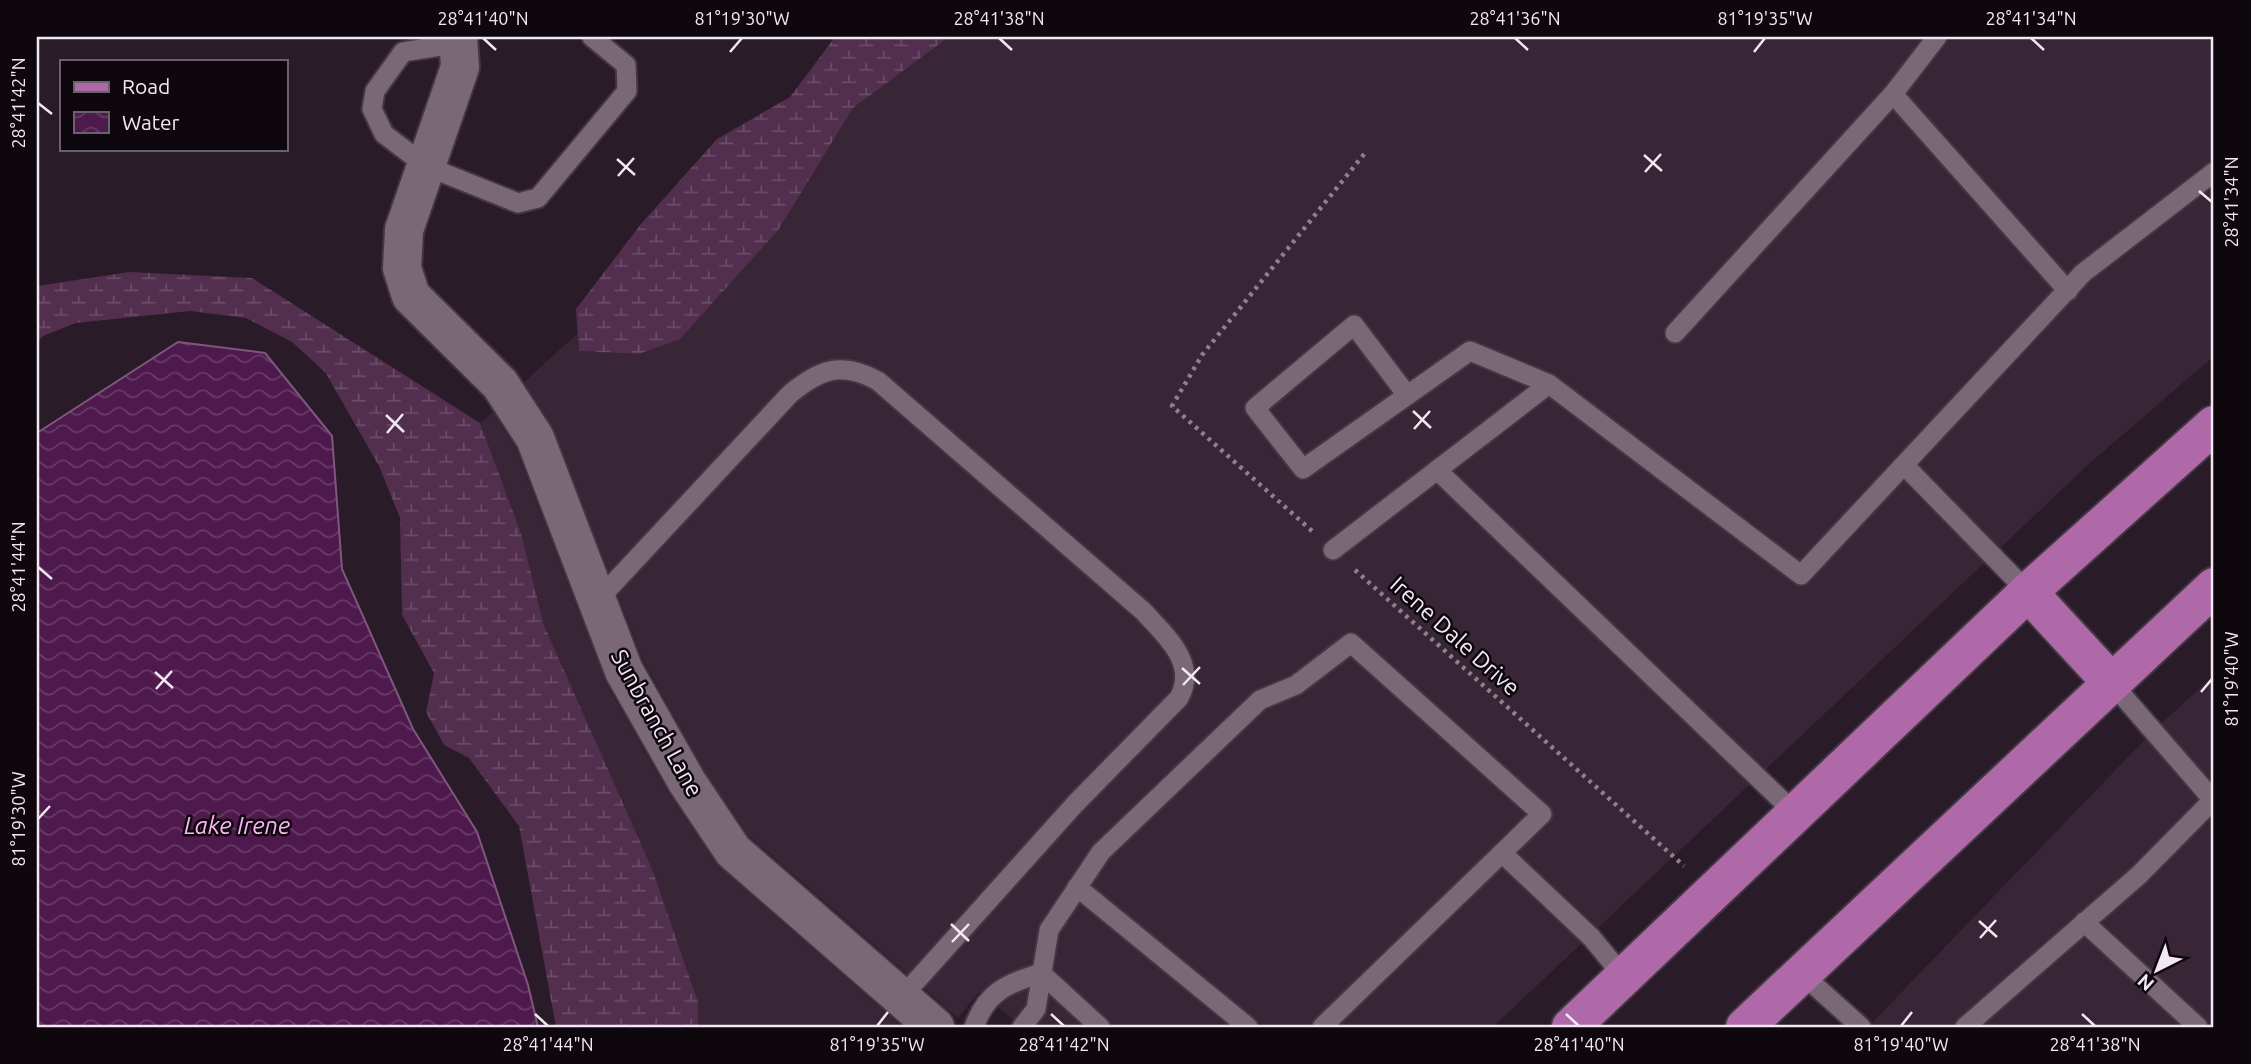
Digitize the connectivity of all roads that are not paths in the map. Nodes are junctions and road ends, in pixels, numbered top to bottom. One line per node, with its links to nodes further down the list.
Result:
1 (592, 37): 5 (lane)
2 (1937, 37): 4 (lane)
3 (458, 40): 5 (street); 5 (lane)
4 (1893, 94): 7 (lane); 8 (lane)
5 (426, 166): 17 (street, Sunbranch Lane)
6 (2214, 172): 7 (lane)
7 (2068, 291): 12 (lane)
8 (1675, 333)
9 (1549, 384): 10 (lane); 12 (lane); 13 (lane)
10 (1407, 395): 10 (lane)
11 (2214, 425): 16 (main road)
12 (1904, 465): 16 (lane)
13 (1437, 470): 14 (lane); 20 (lane)
14 (1334, 550)
15 (2214, 587): 18 (main road)
16 (2028, 592): 18 (main road); 20 (main road)
17 (597, 601): 27 (street, Sunbranch Lane); 27 (lane)
18 (2110, 681): 19 (lane); 25 (main road)
19 (2214, 800): 23 (lane)
20 (1796, 814): 26 (main road)
21 (1502, 853): 22 (lane); 26 (lane); 33 (lane)
22 (1077, 887): 24 (lane); 32 (lane)
23 (2084, 922): 37 (lane); 38 (lane)
24 (1041, 973): 29 (lane); 30 (lane); 31 (lane)
25 (1802, 974): 35 (main road); 36 (lane)
26 (1624, 977): 34 (main road)
27 (901, 998): 28 (street, Sunbranch Lane)
28 (935, 1027)
29 (974, 1027)
30 (1022, 1027)
31 (1100, 1027)
32 (1248, 1027)
33 (1322, 1027)
34 (1571, 1027)
35 (1745, 1027)
36 (1861, 1027)
37 (1965, 1027)
38 (2198, 1027)

